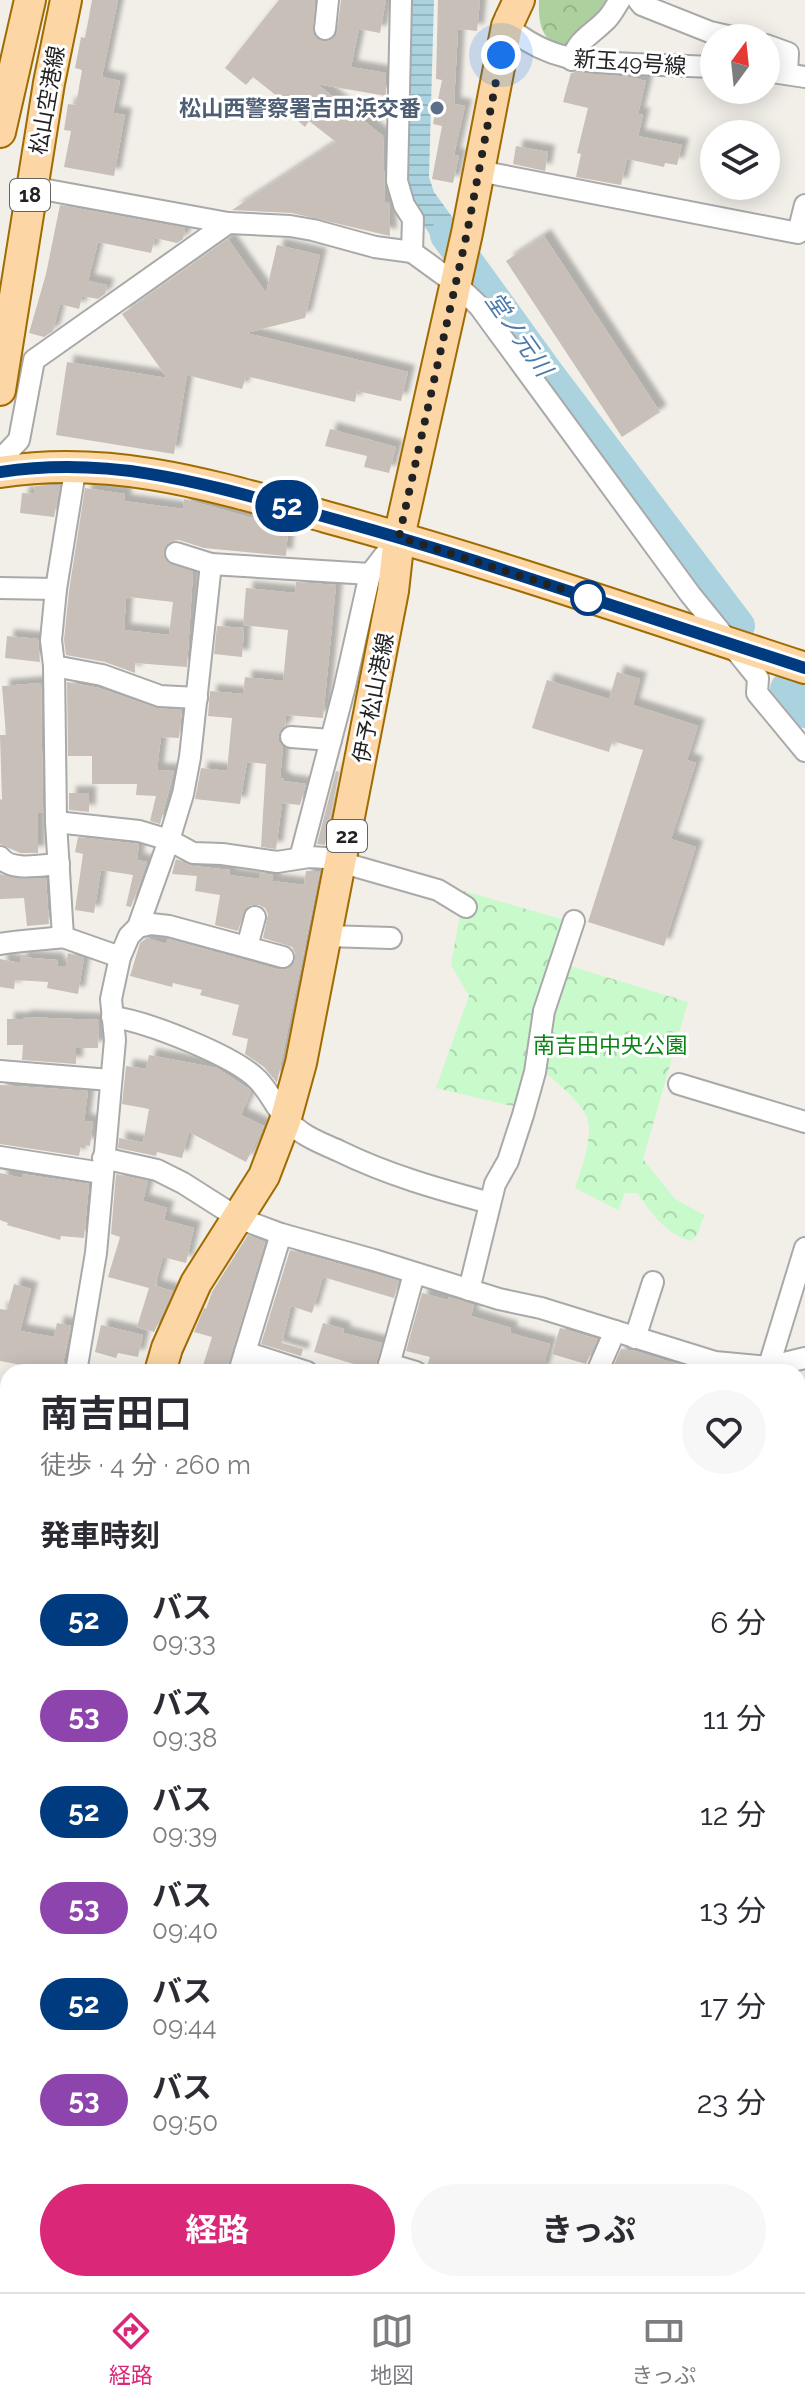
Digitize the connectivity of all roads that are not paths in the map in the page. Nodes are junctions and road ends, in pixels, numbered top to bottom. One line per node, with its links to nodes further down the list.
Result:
1 (30, 0): 15 (main road, 松山空港線)
2 (51, 0): 21 (main road, 松山空港線 / 18)
3 (66, 0): 17 (main road, 松山空港線 / 18)
4 (328, 0): 10 (street)
5 (401, 0): 20 (street)
6 (620, 0): 12 (street)
7 (638, 0): 9 (street)
8 (510, 9): 12 (street, 新玉49号線); 16 (main road, 伊予松山港線 / 22)
9 (700, 28)
10 (325, 29)
11 (780, 50): 14 (street)
12 (572, 60): 13 (street, 新玉49号線)
13 (700, 67)
14 (786, 74)
15 (0, 132)
16 (479, 171): 18 (street); 22 (main road, 伊予松山港線 / 22)
17 (31, 187): 19 (street); 23 (main road, 松山空港線 / 18)
18 (805, 205)
19 (228, 223): 20 (street); 24 (street)
20 (412, 252): 22 (street)
21 (0, 276)
22 (457, 279): 27 (main road, 伊予松山港線 / 22); 33 (street)
23 (0, 390)
24 (0, 460)
25 (76, 465): 26 (main road); 27 (main road); 32 (street)
26 (0, 472)
27 (399, 537): 30 (street); 33 (main road); 44 (main road, 伊予松山港線 / 22)
28 (176, 553): 29 (street)
29 (211, 564): 30 (street); 36 (street)
30 (370, 574): 38 (street)
31 (0, 588): 32 (street)
32 (56, 589): 34 (street)
33 (728, 643): 35 (main road); 39 (street)
34 (54, 666): 36 (street); 40 (street)
35 (805, 668)
36 (197, 698): 41 (street)
37 (291, 737): 38 (street)
38 (331, 740): 43 (street)
39 (805, 751)
40 (56, 822): 41 (street); 45 (street)
41 (169, 840): 43 (street); 49 (street)
42 (0, 857): 45 (street)
43 (300, 858): 44 (street)
44 (342, 862): 46 (street); 50 (main road, 伊予松山港線 / 22)
45 (59, 864): 51 (street)
46 (466, 907)
47 (255, 917): 54 (street)
48 (574, 921): 65 (street)
49 (138, 927): 54 (street); 55 (street)
50 (327, 936): 52 (street); 61 (main road, 伊予松山港線 / 22)
51 (63, 937): 53 (street); 55 (street)
52 (391, 938)
53 (0, 944)
54 (247, 947): 56 (street)
55 (120, 957): 57 (street)
56 (283, 957)
57 (112, 1017): 59 (street); 61 (street)
58 (0, 1071): 59 (street)
59 (110, 1080): 64 (street)
60 (679, 1084): 62 (street)
61 (285, 1121): 65 (street); 66 (main road, 伊予松山港線 / 22)
62 (805, 1122)
63 (0, 1157): 64 (street)
64 (102, 1165): 66 (street); 76 (street)
65 (490, 1203): 71 (street)
66 (238, 1218): 67 (street); 77 (main road, 伊予松山港線 / 22)
67 (281, 1234): 69 (street); 74 (street)
68 (805, 1248): 83 (street)
69 (414, 1274): 71 (street); 80 (street)
70 (653, 1282): 73 (street)
71 (469, 1290): 72 (street)
72 (615, 1331): 73 (street); 81 (street)
73 (635, 1338): 82 (street)
74 (245, 1352): 78 (street); 79 (street)
75 (805, 1358): 84 (street)
76 (77, 1364)
77 (162, 1364)
78 (241, 1364)
79 (282, 1364)
80 (389, 1364)
81 (601, 1364)
82 (730, 1364)
83 (770, 1364)
84 (785, 1364)

